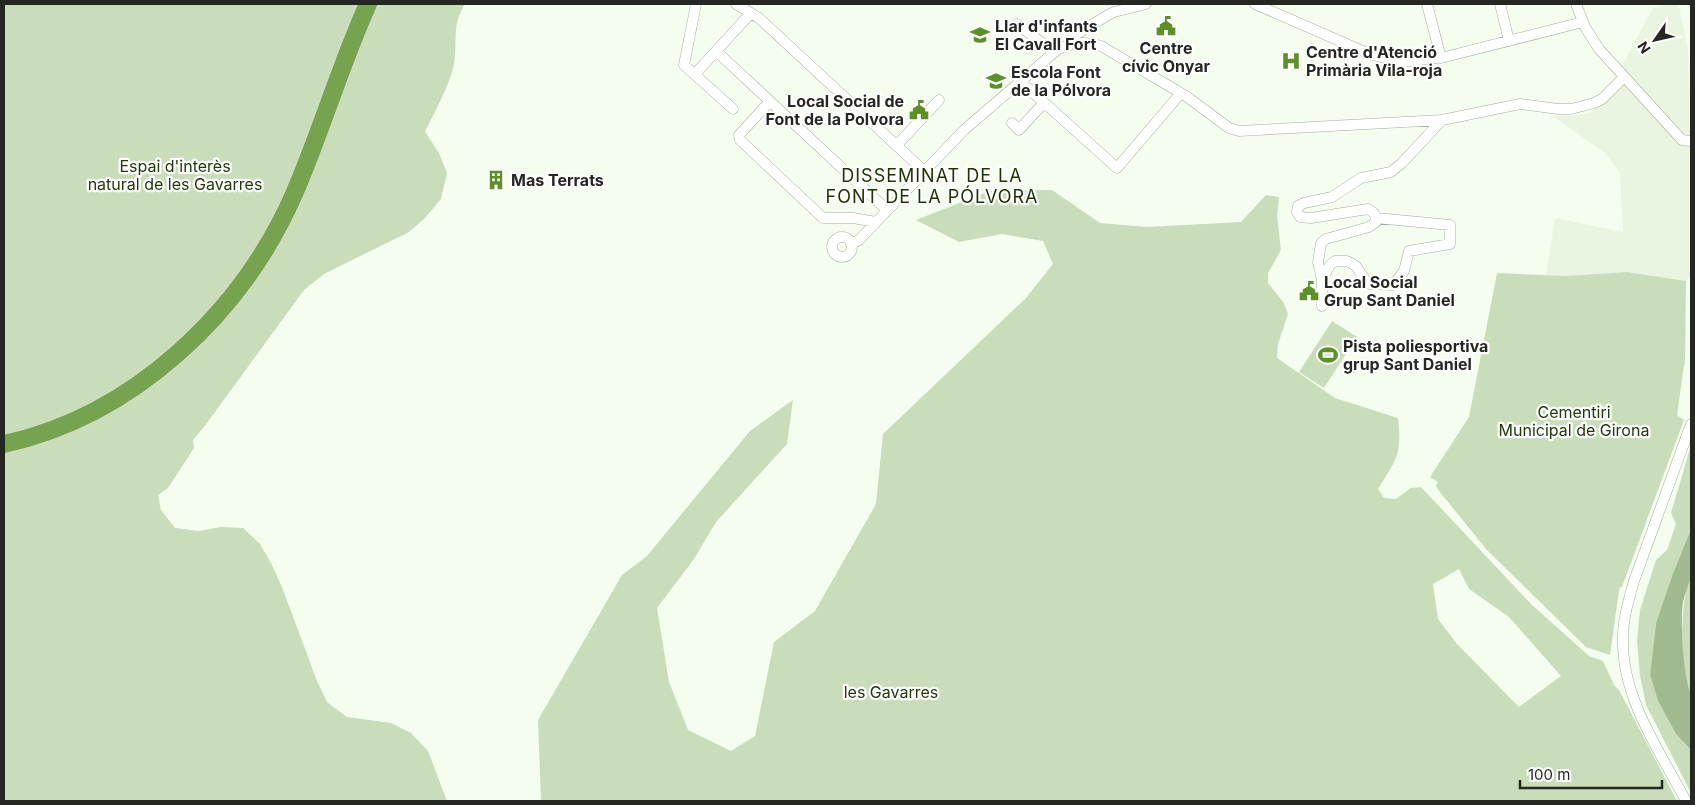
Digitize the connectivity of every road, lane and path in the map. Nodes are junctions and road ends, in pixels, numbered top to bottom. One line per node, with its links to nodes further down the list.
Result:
1 (368, 4): 37 (highway)
2 (696, 4): 17 (street)
3 (736, 4): 9 (street)
4 (1146, 4): 13 (street)
5 (1254, 4): 16 (street)
6 (1427, 4): 16 (street)
7 (1500, 4): 12 (street)
8 (1576, 4): 10 (street)
9 (751, 13): 14 (street); 28 (street)
10 (1583, 22): 12 (street); 18 (street)
11 (1017, 24): 15 (street)
12 (1509, 41): 16 (street)
13 (1070, 44): 15 (street); 20 (street)
14 (716, 51): 17 (street); 22 (street)
15 (1054, 52): 19 (street)
16 (1440, 58)
17 (694, 74): 24 (street)
18 (1624, 77): 25 (street); 27 (street)
19 (1020, 81): 23 (street); 29 (street)
20 (1181, 93): 23 (street); 25 (street)
21 (939, 100): 28 (street)
22 (770, 102): 30 (street); 32 (street)
23 (1046, 104): 26 (street)
24 (733, 109)
25 (1442, 120): 31 (street)
26 (1012, 123)
27 (1691, 141)
28 (897, 145): 29 (street)
29 (924, 170): 30 (street)
30 (887, 210): 32 (street)
31 (1376, 218): 34 (street); 34 (street)
32 (876, 222): 33 (street)
33 (851, 244)
34 (1322, 280): 35 (street)
35 (1322, 306)
36 (1691, 424): 38 (street)
37 (4, 444)
38 (1686, 801)

